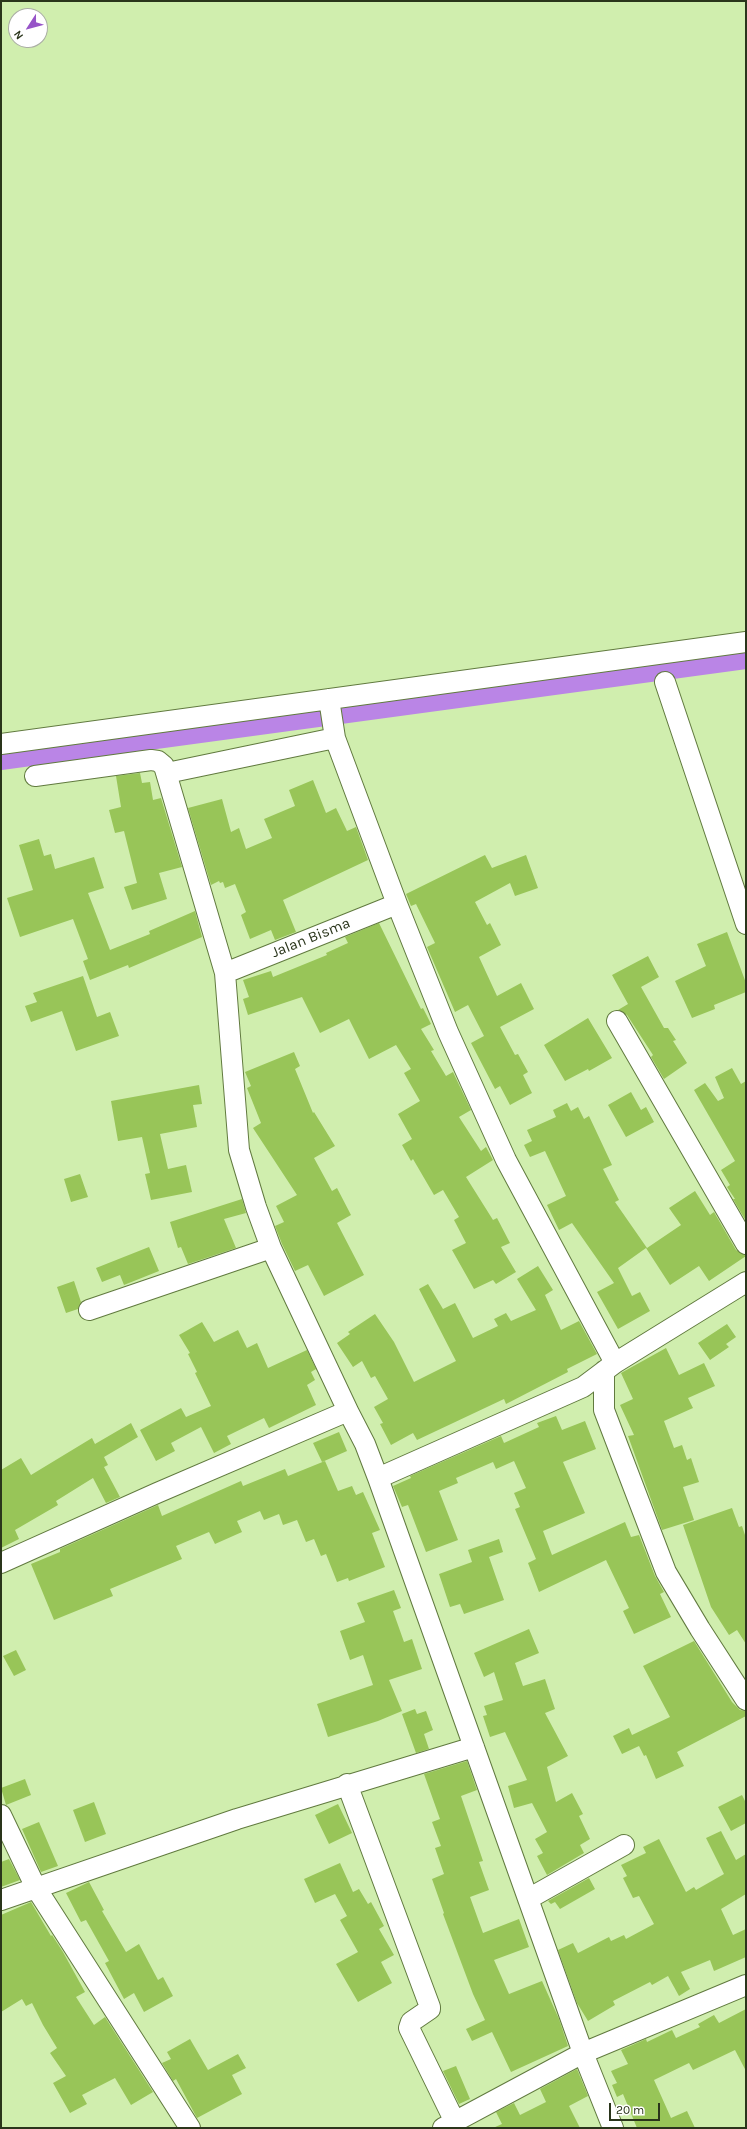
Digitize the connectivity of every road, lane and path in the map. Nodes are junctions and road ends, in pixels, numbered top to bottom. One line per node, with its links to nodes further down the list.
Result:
1 (746, 642): 3 (street)
2 (665, 682): 9 (street)
3 (329, 702): 4 (street); 5 (street)
4 (334, 734): 6 (street); 8 (street)
5 (1, 744)
6 (167, 773): 7 (street); 10 (street)
7 (35, 776)
8 (397, 904): 10 (street, Jalan Bisma); 16 (street)
9 (746, 924)
10 (224, 973): 13 (street)
11 (617, 1021): 12 (street)
12 (746, 1244)
13 (271, 1248): 15 (street); 19 (street)
14 (746, 1282): 16 (street)
15 (89, 1310)
16 (609, 1367): 17 (street); 18 (street)
17 (583, 1388): 18 (street); 20 (street)
18 (604, 1410): 22 (street)
19 (348, 1411): 20 (street); 21 (street)
20 (378, 1478): 23 (street)
21 (1, 1563)
22 (746, 1700)
23 (474, 1747): 24 (street); 28 (street)
24 (347, 1784): 27 (street); 32 (street)
25 (1, 1815): 27 (street)
26 (624, 1845): 28 (street)
27 (36, 1888): 29 (street); 34 (street)
28 (528, 1899): 31 (street)
29 (1, 1900)
30 (746, 1985): 31 (street)
31 (583, 2053): 32 (street); 33 (street)
32 (449, 2125)
33 (611, 2127)
34 (190, 2128)

